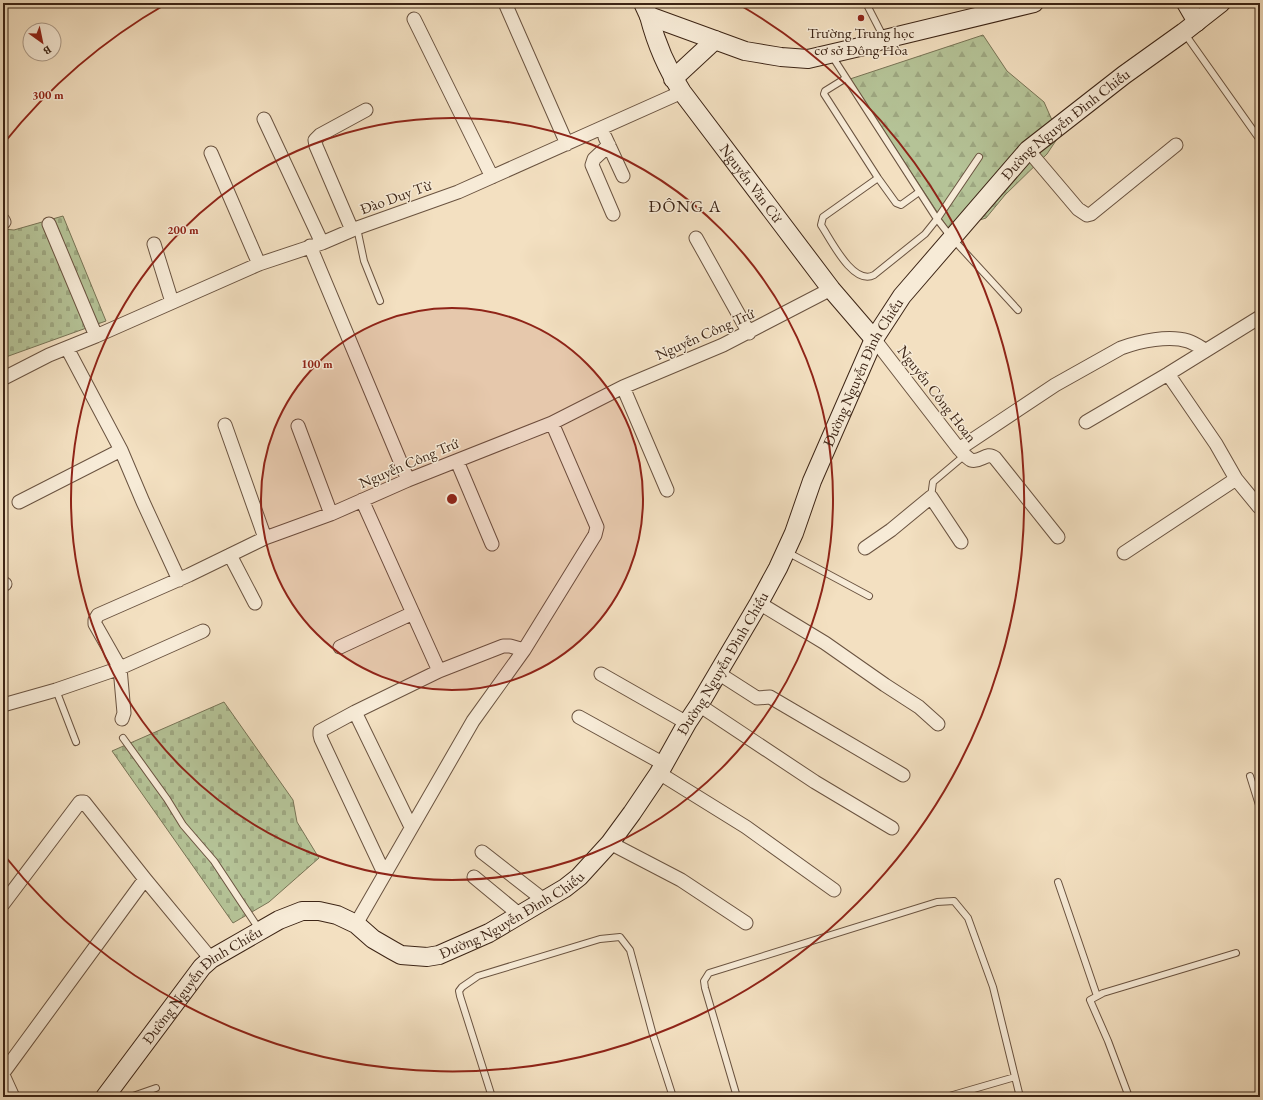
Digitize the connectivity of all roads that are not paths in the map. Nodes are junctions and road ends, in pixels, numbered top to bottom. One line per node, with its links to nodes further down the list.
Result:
1 (505, 3): 18 (street)
2 (866, 3): 9 (lane)
3 (1034, 3): 9 (street)
4 (1186, 3): 8 (street)
5 (1221, 3): 8 (street, Đường Nguyễn Đình Chiểu)
6 (646, 10): 10 (street); 13 (street, Nguyễn Văn Cừ)
7 (414, 19): 25 (street)
8 (1190, 27): 17 (lane); 21 (street, Đường Nguyễn Đình Chiểu)
9 (885, 39): 11 (street)
10 (715, 40): 11 (street); 13 (street)
11 (831, 55): 12 (lane)
12 (846, 78): 26 (lane); 27 (lane)
13 (678, 86): 16 (street, Đào Duy Từ); 37 (street, Nguyễn Văn Cừ)
14 (366, 110): 31 (street)
15 (264, 119): 35 (street)
16 (601, 128): 18 (street, Đào Duy Từ); 19 (street)
17 (1260, 140)
18 (567, 144): 25 (street, Đào Duy Từ)
19 (609, 145): 24 (street); 28 (street)
20 (1176, 145): 21 (street)
21 (1028, 150): 32 (street, Đường Nguyễn Đình Chiểu)
22 (211, 153): 36 (street)
23 (979, 157): 29 (lane)
24 (622, 176)
25 (492, 177): 31 (street, Đào Duy Từ)
26 (878, 178): 27 (lane); 29 (lane)
27 (919, 192): 29 (lane)
28 (613, 214)
29 (937, 219): 32 (lane)
30 (49, 224): 43 (street)
31 (354, 230): 35 (street, Đào Duy Từ); 38 (lane)
32 (952, 237): 40 (lane); 44 (street, Đường Nguyễn Đình Chiểu)
33 (696, 238): 42 (street)
34 (154, 244): 39 (street)
35 (316, 244): 36 (street, Đào Duy Từ); 58 (street)
36 (259, 264): 39 (street, Đào Duy Từ)
37 (831, 289): 42 (street, Nguyễn Công Trứ); 44 (street, Nguyễn Văn Cừ)
38 (380, 301)
39 (172, 302): 43 (street, Đào Duy Từ)
40 (1018, 310)
41 (1258, 322): 46 (street)
42 (749, 333): 49 (street, Nguyễn Công Trứ)
43 (96, 336): 45 (street, Đào Duy Từ)
44 (874, 339): 55 (street, Nguyễn Công Hoan); 70 (street, Đường Nguyễn Đình Chiểu)
45 (67, 348): 48 (street, Đào Duy Từ); 54 (street)
46 (1205, 350): 47 (street); 55 (street)
47 (1168, 374): 50 (street); 57 (street)
48 (4, 378)
49 (624, 387): 51 (street, Nguyễn Công Trứ); 59 (street)
50 (1086, 422)
51 (552, 423): 56 (street, Nguyễn Công Trứ); 80 (street)
52 (224, 425): 66 (street)
53 (298, 426): 64 (street)
54 (121, 450): 62 (street); 73 (street)
55 (962, 452): 60 (lane); 65 (street, Nguyễn Công Hoan)
56 (457, 461): 58 (street, Nguyễn Công Trứ); 68 (street)
57 (1236, 479): 63 (street); 71 (street)
58 (408, 480): 61 (street, Nguyễn Công Trứ)
59 (667, 490)
60 (931, 496): 67 (street); 69 (street)
61 (362, 500): 64 (street, Nguyễn Công Trứ); 77 (street)
62 (19, 502)
63 (1259, 508)
64 (331, 514): 66 (street, Nguyễn Công Trứ)
65 (1058, 537)
66 (265, 538): 72 (street, Nguyễn Công Trứ)
67 (962, 542)
68 (492, 544)
69 (865, 548)
70 (786, 551): 74 (lane); 75 (street, Đường Nguyễn Đình Chiểu)
71 (1124, 553)
72 (230, 555): 73 (street, Nguyễn Công Trứ); 76 (street)
73 (179, 580): 81 (street, Nguyễn Công Trứ)
74 (870, 596)
75 (759, 602): 83 (street, Đường Nguyễn Đình Chiểu); 92 (street)
76 (255, 603)
77 (413, 613): 79 (street); 82 (street)
78 (203, 631): 81 (street)
79 (340, 647)
80 (524, 650): 82 (street); 99 (street)
81 (120, 668): 85 (street); 90 (street, Nguyễn Công Trứ)
82 (439, 671): 88 (street)
83 (718, 673): 87 (street, Đường Nguyễn Đình Chiểu); 96 (street)
84 (601, 674): 91 (street)
85 (56, 690): 86 (street); 94 (lane)
86 (3, 705)
87 (699, 705): 91 (street, Đường Nguyễn Đình Chiểu); 100 (street)
88 (355, 712): 99 (street); 103 (street)
89 (579, 717): 95 (street)
90 (122, 719)
91 (687, 723): 95 (street, Đường Nguyễn Đình Chiểu)
92 (938, 724)
93 (123, 738): 113 (lane)
94 (76, 742)
95 (661, 769): 101 (street, Đường Nguyễn Đình Chiểu); 107 (street)
96 (903, 775)
97 (1250, 776): 98 (lane)
98 (1260, 808)
99 (411, 827): 103 (street)
100 (892, 828)
101 (610, 843): 108 (street, Đường Nguyễn Đình Chiểu); 111 (street)
102 (482, 852): 108 (street)
103 (384, 873): 112 (street)
104 (474, 877): 110 (street)
105 (145, 879): 109 (street); 115 (street); 117 (street)
106 (1058, 882): 116 (lane)
107 (834, 890)
108 (545, 901): 110 (street, Đường Nguyễn Đình Chiểu)
109 (3, 904)
110 (520, 915): 112 (street, Đường Nguyễn Đình Chiểu)
111 (746, 923)
112 (356, 924): 113 (street, Đường Nguyễn Đình Chiểu)
113 (260, 931): 115 (street, Đường Nguyễn Đình Chiểu)
114 (1236, 953): 116 (lane)
115 (211, 959): 120 (street, Đường Nguyễn Đình Chiểu)
116 (1098, 996): 127 (lane)
117 (3, 1074): 121 (street)
118 (1015, 1077): 124 (lane); 125 (lane); 126 (lane)
119 (156, 1088): 120 (lane)
120 (113, 1096)
121 (13, 1097)
122 (492, 1097): 123 (lane)
123 (673, 1097)
124 (738, 1097)
125 (946, 1097)
126 (1020, 1097)
127 (1129, 1097)

